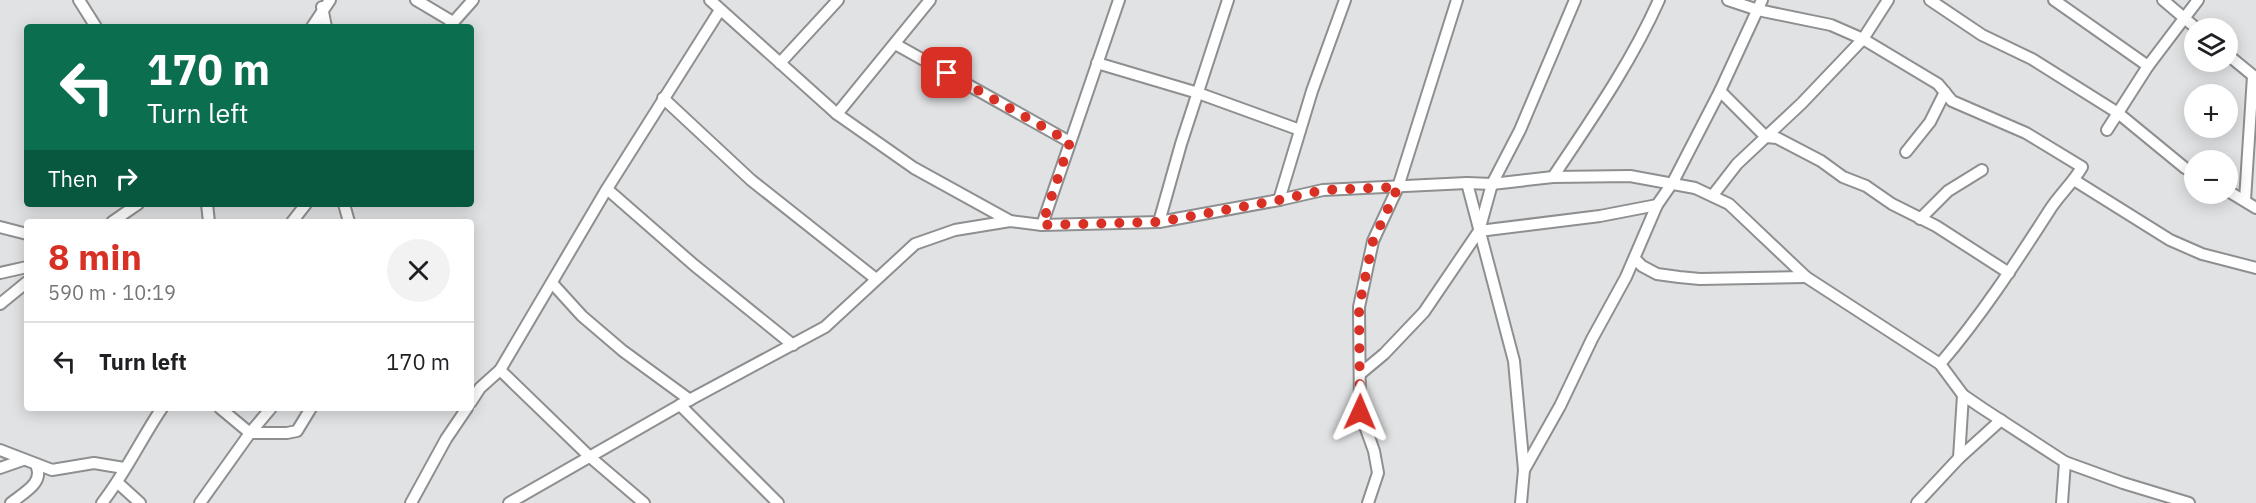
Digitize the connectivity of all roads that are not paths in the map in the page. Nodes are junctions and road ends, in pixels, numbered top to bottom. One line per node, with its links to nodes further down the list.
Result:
1 (79, 0): 25 (street)
2 (416, 0): 28 (street)
3 (473, 0): 28 (street)
4 (710, 0): 21 (street)
5 (838, 0): 31 (street)
6 (930, 0): 30 (street)
7 (1119, 0): 32 (street)
8 (1228, 0): 38 (street)
9 (1345, 0): 43 (street)
10 (1457, 0): 54 (street)
11 (1575, 0): 53 (street)
12 (1659, 0): 49 (street)
13 (1728, 0): 20 (street)
14 (1888, 0): 29 (street)
15 (1930, 0): 40 (street)
16 (2054, 0): 34 (street)
17 (2163, 0): 22 (street)
18 (2198, 0): 23 (street)
19 (325, 3): 26 (street); 27 (street)
20 (1760, 5): 29 (street); 36 (street)
21 (720, 10): 31 (street); 39 (street)
22 (2184, 18)
23 (2186, 18)
24 (2184, 20): 34 (street)
25 (94, 24)
26 (314, 24)
27 (326, 24)
28 (451, 24)
29 (1863, 39): 37 (street); 44 (street)
30 (895, 44): 41 (street); 45 (street)
31 (780, 63): 41 (street)
32 (1097, 63): 38 (street); 45 (street)
33 (2238, 63): 35 (street)
34 (2148, 66): 40 (street)
35 (2254, 77): 59 (street)
36 (1720, 91): 44 (street); 51 (street)
37 (1945, 92): 46 (street); 50 (street)
38 (1198, 93): 43 (street); 68 (street)
39 (663, 98): 55 (street); 79 (street)
40 (2118, 113): 42 (street); 47 (street)
41 (837, 114): 67 (street)
42 (2107, 129)
43 (1300, 130): 58 (street)
44 (1766, 137): 56 (street); 66 (street)
45 (1070, 142): 69 (street)
46 (1906, 152)
47 (2184, 167)
48 (1982, 170): 66 (street)
49 (1553, 177): 51 (street); 53 (street)
50 (2074, 180): 75 (street); 77 (street)
51 (1673, 182): 56 (street); 60 (street)
52 (1467, 183): 53 (street); 54 (street); 71 (street)
53 (1491, 184): 71 (street)
54 (1398, 187): 58 (street); 86 (street)
55 (607, 189): 80 (street); 83 (street)
56 (1713, 195): 78 (street)
57 (2238, 196): 59 (street)
58 (1279, 200): 68 (street)
59 (2245, 200): 63 (street)
60 (1657, 205): 71 (street); 73 (street)
61 (134, 207): 64 (street)
62 (304, 207): 65 (street)
63 (2256, 208)
64 (116, 219)
65 (294, 219)
66 (1920, 219): 77 (street)
67 (1010, 221): 69 (street); 79 (street)
68 (1159, 222): 69 (street)
69 (1042, 225)
70 (0, 228): 72 (street)
71 (1479, 231): 86 (street); 105 (street)
72 (24, 233)
73 (1635, 259): 78 (street); 105 (street)
74 (24, 268): 76 (street)
75 (2256, 268)
76 (0, 273)
77 (2009, 273): 84 (street)
78 (1806, 277): 84 (street)
79 (876, 279): 83 (street)
80 (552, 283): 85 (street); 89 (street)
81 (24, 284): 82 (street)
82 (0, 304)
83 (793, 345): 89 (street)
84 (1940, 364): 88 (street)
85 (500, 370): 87 (street); 98 (street)
86 (1360, 374): 115 (street)
87 (476, 388)
88 (1963, 395): 95 (street); 99 (street)
89 (685, 402): 98 (street); 114 (street)
90 (160, 411): 104 (street)
91 (224, 411): 96 (street)
92 (268, 411): 96 (street)
93 (309, 411): 96 (street)
94 (465, 411): 111 (street)
95 (2001, 420): 99 (street); 101 (street)
96 (250, 433): 110 (street)
97 (0, 450): 100 (street)
98 (590, 457): 112 (street); 113 (street)
99 (1959, 458): 117 (street)
100 (22, 460): 102 (street); 103 (street)
101 (2065, 462): 118 (street); 119 (street)
102 (36, 465): 104 (street); 107 (street)
103 (0, 468)
104 (124, 468): 106 (street)
105 (1524, 470): 116 (street)
106 (117, 483): 108 (street); 109 (street)
107 (11, 503)
108 (102, 503)
109 (141, 503)
110 (200, 503)
111 (411, 503)
112 (509, 503)
113 (645, 503)
114 (778, 503)
115 (1368, 503)
116 (1521, 503)
117 (1917, 503)
118 (2062, 503)
119 (2189, 503)

